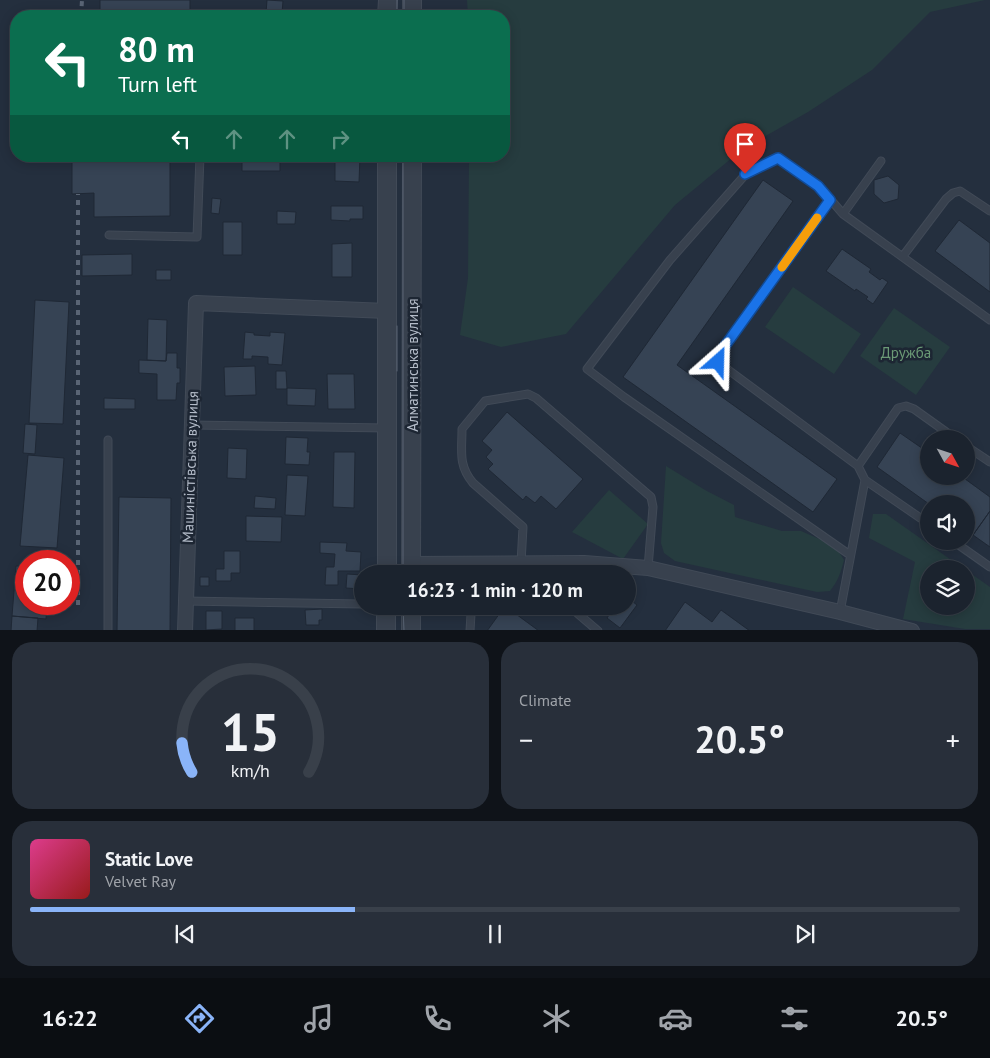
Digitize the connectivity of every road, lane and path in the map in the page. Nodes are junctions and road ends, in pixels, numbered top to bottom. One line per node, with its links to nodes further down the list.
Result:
1 (880, 161): 7 (lane)
2 (200, 162): 8 (lane)
3 (387, 162): 10 (street, Алматинська вулиця)
4 (412, 162): 25 (street, Алматинська вулиця)
5 (830, 200): 7 (lane); 18 (lane); 22 (lane)
6 (990, 211): 9 (lane)
7 (843, 214): 9 (lane)
8 (109, 236)
9 (902, 256): 11 (lane)
10 (387, 311): 12 (street, Машиністівська вулиця); 13 (street, Алматинська вулиця)
11 (990, 320)
12 (192, 425): 13 (lane); 29 (street, Машиністівська вулиця)
13 (388, 428): 24 (street, Алматинська вулиця)
14 (943, 430): 18 (lane)
15 (108, 440): 36 (lane)
16 (975, 452): 17 (lane)
17 (990, 462)
18 (858, 466): 19 (lane)
19 (865, 480): 20 (lane); 22 (lane)
20 (920, 518)
21 (966, 550): 27 (lane)
22 (850, 555): 31 (lane)
23 (521, 563): 26 (street); 28 (street); 28 (lane)
24 (387, 565)
25 (411, 565)
26 (484, 565)
27 (990, 567)
28 (648, 568): 31 (street)
29 (186, 601): 30 (lane); 37 (street, Машиністівська вулиця)
30 (354, 604)
31 (840, 612): 42 (street)
32 (386, 615): 38 (street)
33 (411, 615): 39 (street)
34 (472, 615): 40 (lane)
35 (580, 615): 41 (lane)
36 (108, 630)
37 (185, 630)
38 (386, 630)
39 (411, 630)
40 (470, 630)
41 (598, 630)
42 (912, 630)

